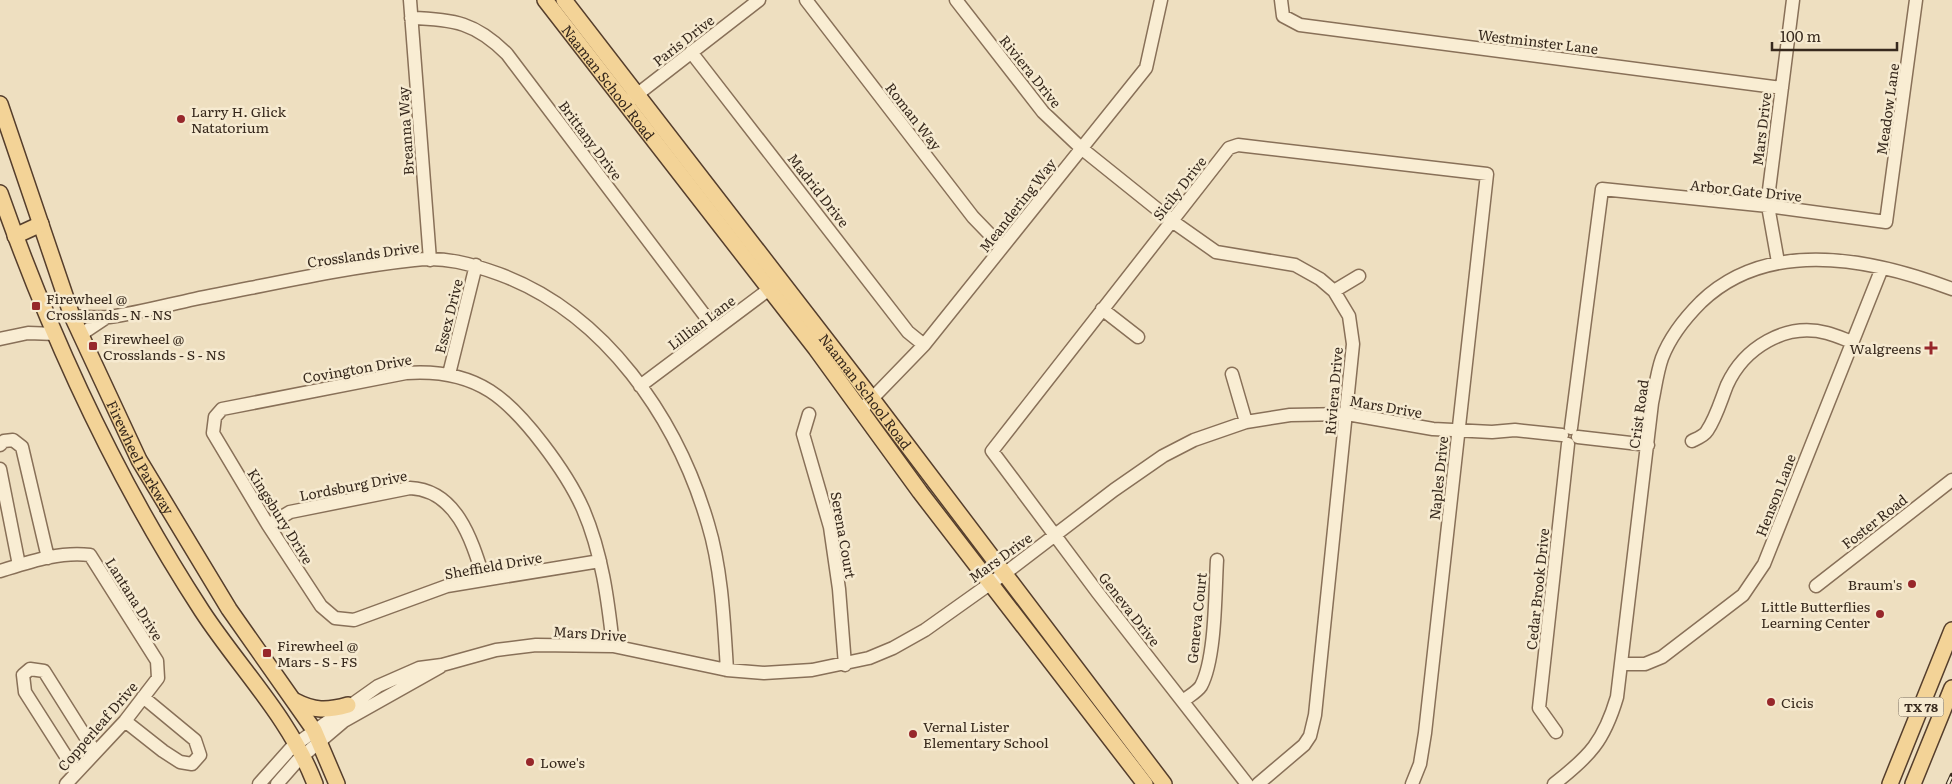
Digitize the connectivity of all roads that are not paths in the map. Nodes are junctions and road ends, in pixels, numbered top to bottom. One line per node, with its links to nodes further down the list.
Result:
1 (410, 0): 11 (street, Breanna Way)
2 (545, 0): 14 (main road, Naaman School Road)
3 (564, 0): 14 (main road, Naaman School Road)
4 (759, 0): 12 (street, Paris Drive)
5 (806, 0): 25 (street, Roman Way)
6 (956, 0): 16 (street, Riviera Drive)
7 (1160, 0): 16 (street, Meandering Way)
8 (1281, 0): 13 (street, Westminster Lane)
9 (1793, 0): 13 (street, Mars Drive)
10 (1916, 0): 22 (street, Meadow Lane)
11 (411, 18): 26 (street, Breanna Way); 38 (street, Brittany Drive)
12 (691, 52): 14 (street, Paris Drive); 45 (street, Madrid Drive)
13 (1782, 88): 20 (street, Mars Drive)
14 (631, 99): 31 (main road, Naaman School Road)
15 (0, 104): 23 (main road, Firewheel Parkway)
16 (1081, 148): 21 (street, Riviera Drive); 25 (street, Meandering Way)
17 (1487, 174): 21 (street, Sicily Drive); 55 (street, Naples Drive)
18 (1602, 189): 20 (street, Arbor Gate Drive); 56 (street, Cedar Brook Drive)
19 (0, 193): 24 (main road, Firewheel Parkway)
20 (1768, 206): 22 (street, Arbor Gate Drive); 27 (street, Mars Drive)
21 (1172, 221): 33 (street, Riviera Drive); 34 (street, Sicily Drive)
22 (1886, 222)
23 (41, 224): 24 (main road); 36 (main road, Firewheel Parkway)
24 (15, 236): 35 (main road, Firewheel Parkway)
25 (1002, 248): 45 (street, Meandering Way)
26 (430, 260): 28 (street, Crosslands Drive); 37 (street, Crosslands Drive)
27 (1778, 262): 29 (street, Crist Road); 59 (street, Crist Road)
28 (476, 265): 46 (street, Essex Drive); 48 (street, Crosslands Drive)
29 (1882, 268): 32 (street, Crist Road); 44 (street, Henson Lane)
30 (1359, 276): 33 (street)
31 (774, 286): 38 (street, Lillian Lane); 49 (main road, Naaman School Road); 50 (main road, Naaman School Road)
32 (1952, 289)
33 (1334, 292): 52 (street, Riviera Drive)
34 (1102, 309): 42 (street); 60 (street, Sicily Drive)
35 (46, 312): 39 (street); 40 (main road, Firewheel Parkway)
36 (72, 316): 37 (street, Crosslands Drive); 41 (main road, Firewheel Parkway)
37 (107, 317): 41 (street, Crosslands Drive)
38 (715, 329): 48 (street, Lillian Lane)
39 (28, 333): 40 (street); 43 (street)
40 (56, 334): 90 (main road, Firewheel Parkway)
41 (80, 335): 84 (main road, Firewheel Parkway)
42 (1138, 337)
43 (0, 339)
44 (1852, 342): 57 (street); 79 (street, Henson Lane)
45 (924, 345): 49 (street, Meandering Way)
46 (448, 374): 54 (street, Covington Drive); 67 (street, Covington Drive)
47 (1232, 374): 53 (street)
48 (640, 386): 81 (street, Crosslands Drive)
49 (873, 400): 50 (street, Meandering Way); 70 (main road, Naaman School Road)
50 (861, 410): 72 (main road, Naaman School Road)
51 (809, 414): 78 (street, Serena Court)
52 (1346, 414): 53 (street, Mars Drive); 55 (street, Mars Drive); 103 (street, Riviera Drive)
53 (1246, 422): 64 (street, Mars Drive)
54 (213, 424): 63 (street, Kingsbury Drive)
55 (1459, 431): 56 (street, Mars Drive); 104 (street, Naples Drive)
56 (1570, 436): 59 (street, Mars Drive); 88 (street, Cedar Brook Drive)
57 (1692, 441)
58 (0, 445): 65 (street)
59 (1648, 445): 79 (street, Crist Road)
60 (992, 451): 64 (street, Geneva Drive)
61 (0, 470): 68 (street)
62 (1952, 480): 73 (street, Foster Road)
63 (268, 525): 71 (street, Lordsburg Drive); 74 (street, Kingsbury Drive)
64 (1055, 535): 70 (street, Mars Drive); 85 (street, Geneva Drive)
65 (48, 558): 68 (street, Lantana Drive); 77 (street, Lantana Drive)
66 (1217, 560): 85 (street, Geneva Court)
67 (600, 561): 71 (street, Sheffield Drive); 76 (street, Covington Drive)
68 (19, 565): 69 (street, Lantana Drive)
69 (0, 571)
70 (1004, 574): 72 (street, Mars Drive); 101 (main road, Naaman School Road)
71 (484, 579): 74 (street, Sheffield Drive)
72 (990, 584): 78 (street, Mars Drive); 100 (main road, Naaman School Road)
73 (1816, 586)
74 (335, 618)
75 (1952, 630): 92 (main road, TX 78)
76 (613, 646): 80 (street, Mars Drive); 81 (street, Mars Drive)
77 (157, 661): 83 (street, Copperleaf Drive)
78 (845, 664): 81 (street, Mars Drive)
79 (1621, 664): 105 (street, Crist Road)
80 (442, 665): 86 (street, Mars Drive); 89 (street, Mars Drive)
81 (727, 670)
82 (1952, 688): 93 (main road, TX 78)
83 (143, 698): 87 (street, Copperleaf Drive); 87 (street)
84 (292, 699): 86 (main road); 89 (main road, Firewheel Parkway)
85 (1183, 701): 102 (street, Geneva Drive)
86 (348, 705): 89 (street, Mars Drive)
87 (125, 721): 91 (street, Copperleaf Drive)
88 (1556, 732)
89 (317, 736): 90 (street, Mars Drive); 99 (main road, Firewheel Parkway)
90 (300, 749): 96 (street, Mars Drive); 97 (street, Mars Drive); 98 (main road, Firewheel Parkway)
91 (95, 752): 94 (street, Copperleaf Drive); 94 (street)
92 (1900, 759): 93 (main road); 106 (main road, TX 78)
93 (1920, 767): 107 (main road, TX 78)
94 (76, 772): 95 (street, Copperleaf Drive)
95 (66, 784)
96 (259, 784)
97 (277, 784)
98 (315, 784)
99 (337, 784)
100 (1145, 784)
101 (1164, 784)
102 (1248, 784)
103 (1258, 784)
104 (1412, 784)
105 (1554, 784)
106 (1890, 784)
107 (1913, 784)

